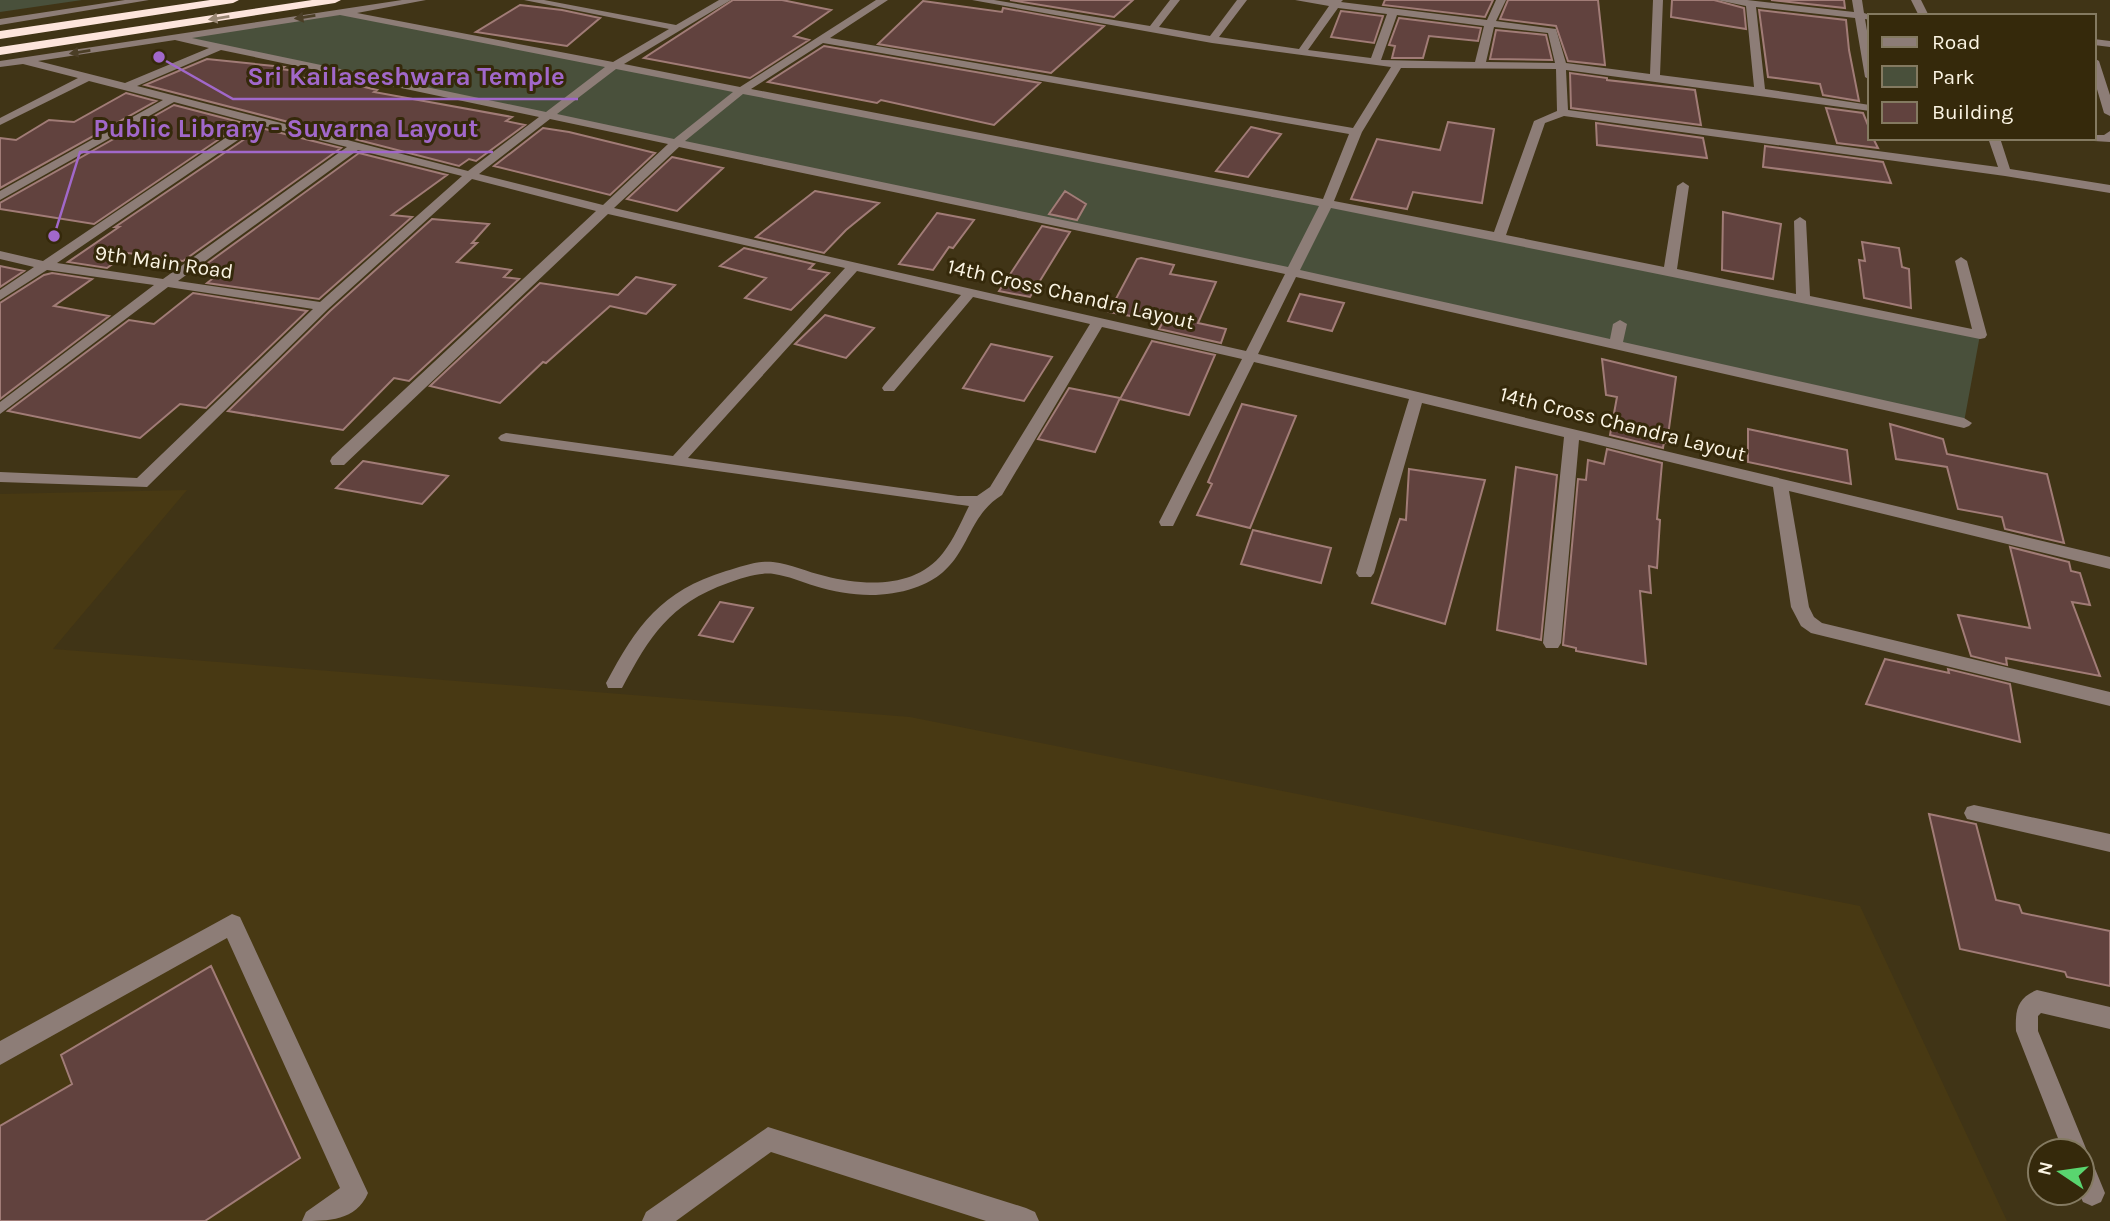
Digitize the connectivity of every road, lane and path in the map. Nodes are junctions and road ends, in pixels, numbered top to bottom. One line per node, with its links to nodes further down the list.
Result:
1 (144, 0): 22 (street)
2 (233, 0): 26 (highway)
3 (421, 0): 18 (street)
4 (529, 0): 24 (street)
5 (726, 0): 24 (street)
6 (883, 0): 28 (street)
7 (977, 0): 25 (street)
8 (1175, 0): 25 (street)
9 (1242, 0): 29 (street)
10 (1300, 0): 16 (street)
11 (1418, 0): 20 (street)
12 (1501, 0): 23 (street)
13 (1658, 0): 43 (street)
14 (1722, 0): 17 (street)
15 (1857, 0): 21 (street)
16 (1336, 2): 19 (street); 33 (street)
17 (1751, 4): 21 (street); 46 (street)
18 (337, 6): 27 (street, one-way to 27); 32 (highway, one-way to 32); 39 (street)
19 (1393, 10): 20 (street); 35 (street)
20 (1410, 12): 23 (street)
21 (1866, 17): 31 (street)
22 (0, 22)
23 (1490, 23): 38 (street); 40 (street)
24 (677, 28): 39 (street)
25 (1153, 30): 29 (street)
26 (0, 35)
27 (173, 37): 30 (street); 34 (street, one-way to 34)
28 (818, 39): 45 (street); 54 (street)
29 (1212, 40): 33 (street)
30 (219, 47): 44 (street); 51 (street)
31 (1868, 47)
32 (0, 51)
33 (1302, 52): 35 (street)
34 (25, 61): 36 (street); 42 (street, 14th Cross Chandra Layout)
35 (1375, 62): 37 (street)
36 (0, 64)
37 (1398, 65): 38 (street); 54 (street)
38 (1480, 65): 40 (street)
39 (613, 66): 45 (street); 51 (street)
40 (1561, 66): 43 (street); 49 (street)
41 (2096, 68): 50 (street)
42 (88, 77): 44 (street, 14th Cross Chandra Layout); 53 (street)
43 (1654, 78): 46 (street)
44 (125, 87): 47 (street, 14th Cross Chandra Layout)
45 (740, 91): 56 (street); 63 (street)
46 (1760, 91): 48 (street)
47 (173, 99): 52 (street, 14th Cross Chandra Layout); 62 (street)
48 (1868, 108)
49 (1563, 113): 58 (street); 66 (street)
50 (2110, 113)
51 (548, 118): 56 (street); 59 (street)
52 (258, 121): 57 (street, 14th Cross Chandra Layout); 69 (street)
53 (0, 122)
54 (1356, 132): 63 (street)
55 (1995, 140): 58 (street)
56 (677, 142): 64 (street); 71 (street)
57 (355, 147): 59 (street, 14th Cross Chandra Layout); 73 (street)
58 (2005, 172): 61 (street)
59 (469, 176): 64 (street, 14th Cross Chandra Layout); 77 (street)
60 (1683, 186): 72 (street)
61 (2110, 189)
62 (0, 196)
63 (1327, 203): 66 (street); 71 (street)
64 (603, 209): 70 (street, 14th Cross Chandra Layout); 88 (street)
65 (1800, 221): 76 (street)
66 (1499, 237): 72 (street)
67 (0, 255): 69 (street, 9th Main Road)
68 (1961, 261): 76 (street)
69 (48, 266): 73 (street, 9th Main Road); 75 (street)
70 (854, 266): 74 (street, 14th Cross Chandra Layout); 89 (street)
71 (1292, 272): 80 (street); 81 (street)
72 (1670, 272): 76 (street)
73 (166, 283): 77 (street, 9th Main Road); 84 (street)
74 (969, 293): 78 (street, 14th Cross Chandra Layout); 82 (street)
75 (0, 296)
76 (1803, 299)
77 (323, 306): 90 (street)
78 (1098, 322): 81 (street, 14th Cross Chandra Layout); 92 (street)
79 (1620, 324): 80 (street)
80 (1616, 344): 85 (street)
81 (1252, 357): 83 (street, 14th Cross Chandra Layout); 93 (street)
82 (889, 388)
83 (1417, 396): 86 (street, 14th Cross Chandra Layout); 95 (street)
84 (0, 409)
85 (1964, 422)
86 (1572, 434): 91 (street, 14th Cross Chandra Layout); 96 (street)
87 (506, 438): 89 (street)
88 (338, 461)
89 (676, 462): 92 (street)
90 (0, 477)
91 (1780, 484): 94 (street, 14th Cross Chandra Layout); 98 (street)
92 (981, 500): 97 (street)
93 (1167, 522)
94 (2109, 566)
95 (1366, 573)
96 (1552, 643)
97 (615, 683)
98 (2110, 699)
99 (1974, 813): 100 (street)
100 (2110, 844)
101 (2110, 1018): 103 (street)
102 (0, 1054): 104 (street)
103 (2069, 1137)
104 (314, 1221)
105 (655, 1221): 106 (street)
106 (1027, 1221)

